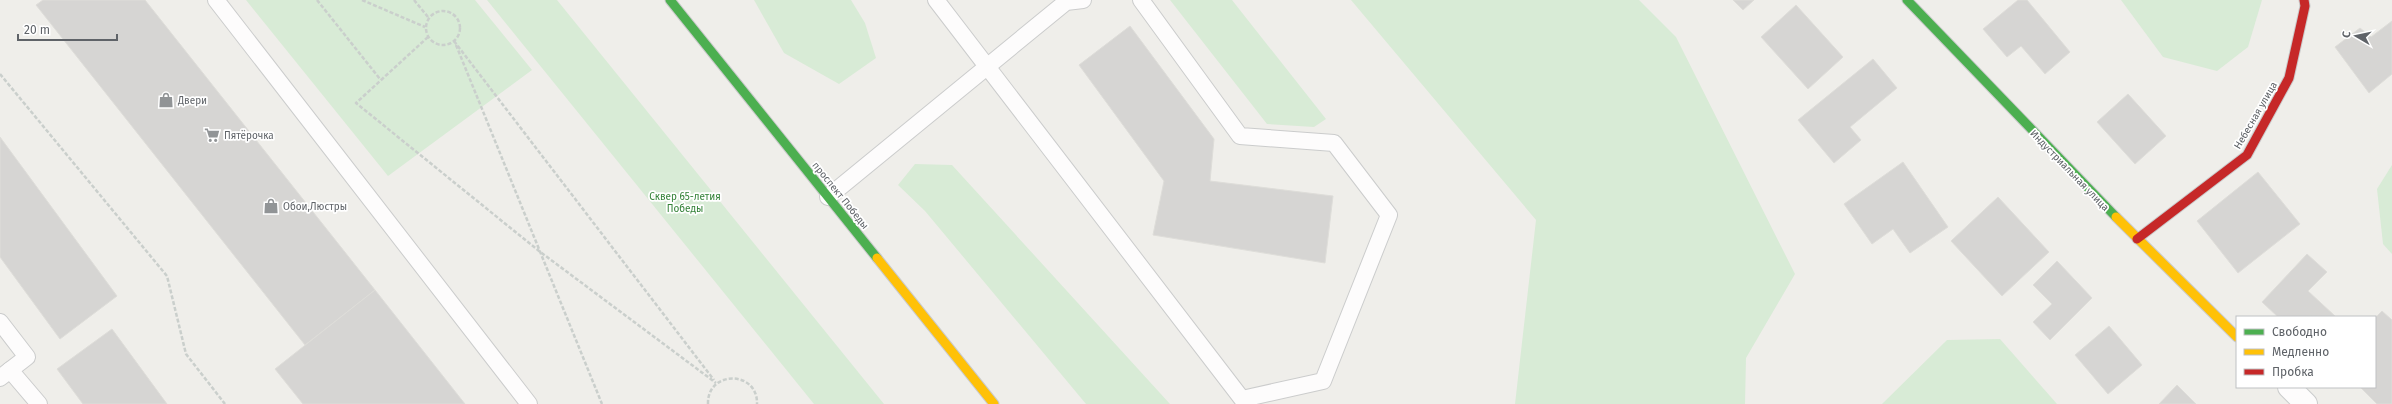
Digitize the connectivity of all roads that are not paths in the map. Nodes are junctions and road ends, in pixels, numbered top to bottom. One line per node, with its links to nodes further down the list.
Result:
1 (216, 0): 16 (lane)
2 (670, 0): 9 (street, проспект Победы)
3 (936, 0): 8 (lane)
4 (1083, 0): 8 (lane)
5 (1141, 0): 8 (lane)
6 (1907, 0): 10 (street, Индустриальная улица)
7 (2304, 0): 10 (street, Небесная улица)
8 (987, 66): 9 (lane)
9 (828, 197): 17 (street, проспект Победы)
10 (2136, 239): 12 (street, Индустриальная улица)
11 (0, 322): 13 (lane)
12 (2236, 336)
13 (5, 374): 15 (lane)
14 (2290, 388): 18 (street)
15 (39, 404)
16 (529, 404)
17 (994, 404)
18 (2306, 404)

